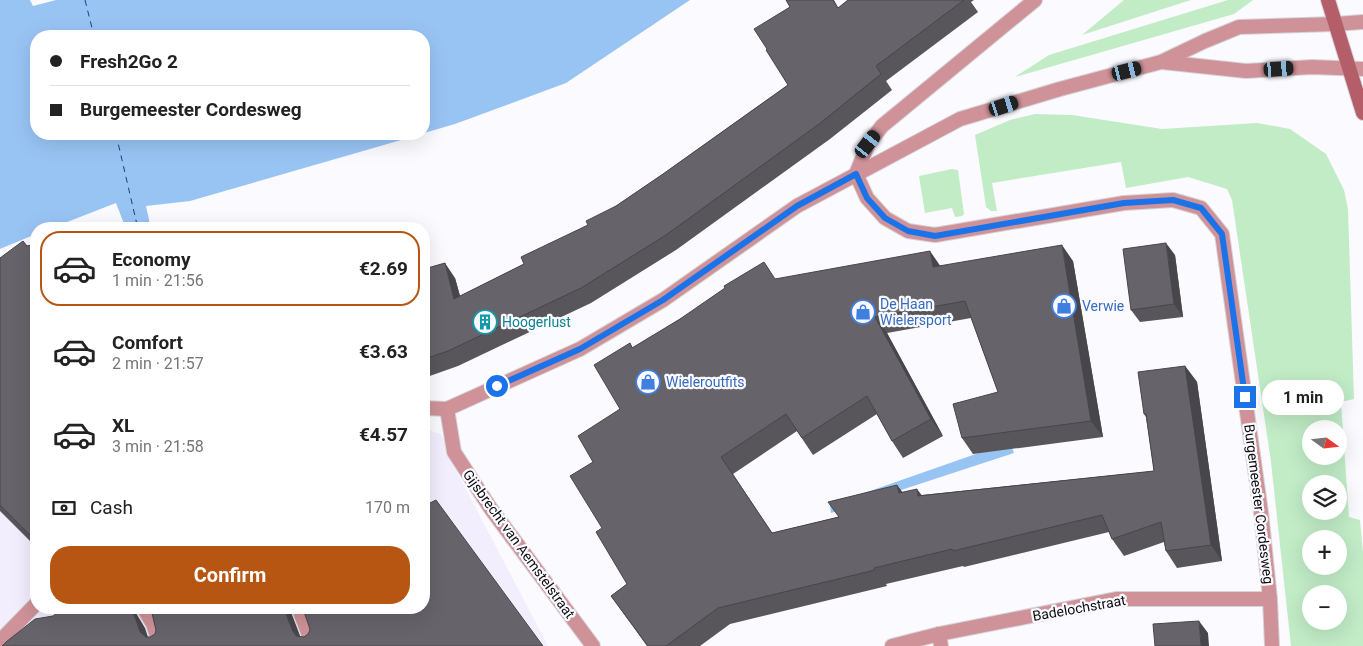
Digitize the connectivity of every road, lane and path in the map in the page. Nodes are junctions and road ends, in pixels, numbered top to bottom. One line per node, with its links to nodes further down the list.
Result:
1 (1035, 0): 8 (street)
2 (1328, 0): 4 (main road)
3 (1358, 22): 4 (street)
4 (1335, 24): 5 (street); 6 (main road)
5 (1161, 62): 6 (street); 8 (street)
6 (1357, 70): 7 (main road)
7 (1363, 114)
8 (856, 174): 10 (street); 11 (street, Burgemeester Cordesweg)
9 (430, 408): 10 (street)
10 (447, 408): 19 (street, Gijsbrecht van Aemstelstraat)
11 (1270, 598): 15 (street, Badelochstraat); 21 (street, Burgemeester Cordesweg)
12 (30, 610): 16 (street)
13 (147, 614): 17 (street)
14 (301, 614): 18 (street)
15 (940, 640): 20 (street, Badelochstraat)
16 (0, 641)
17 (160, 646)
18 (313, 646)
19 (594, 646)
20 (892, 646)
21 (1272, 646)

